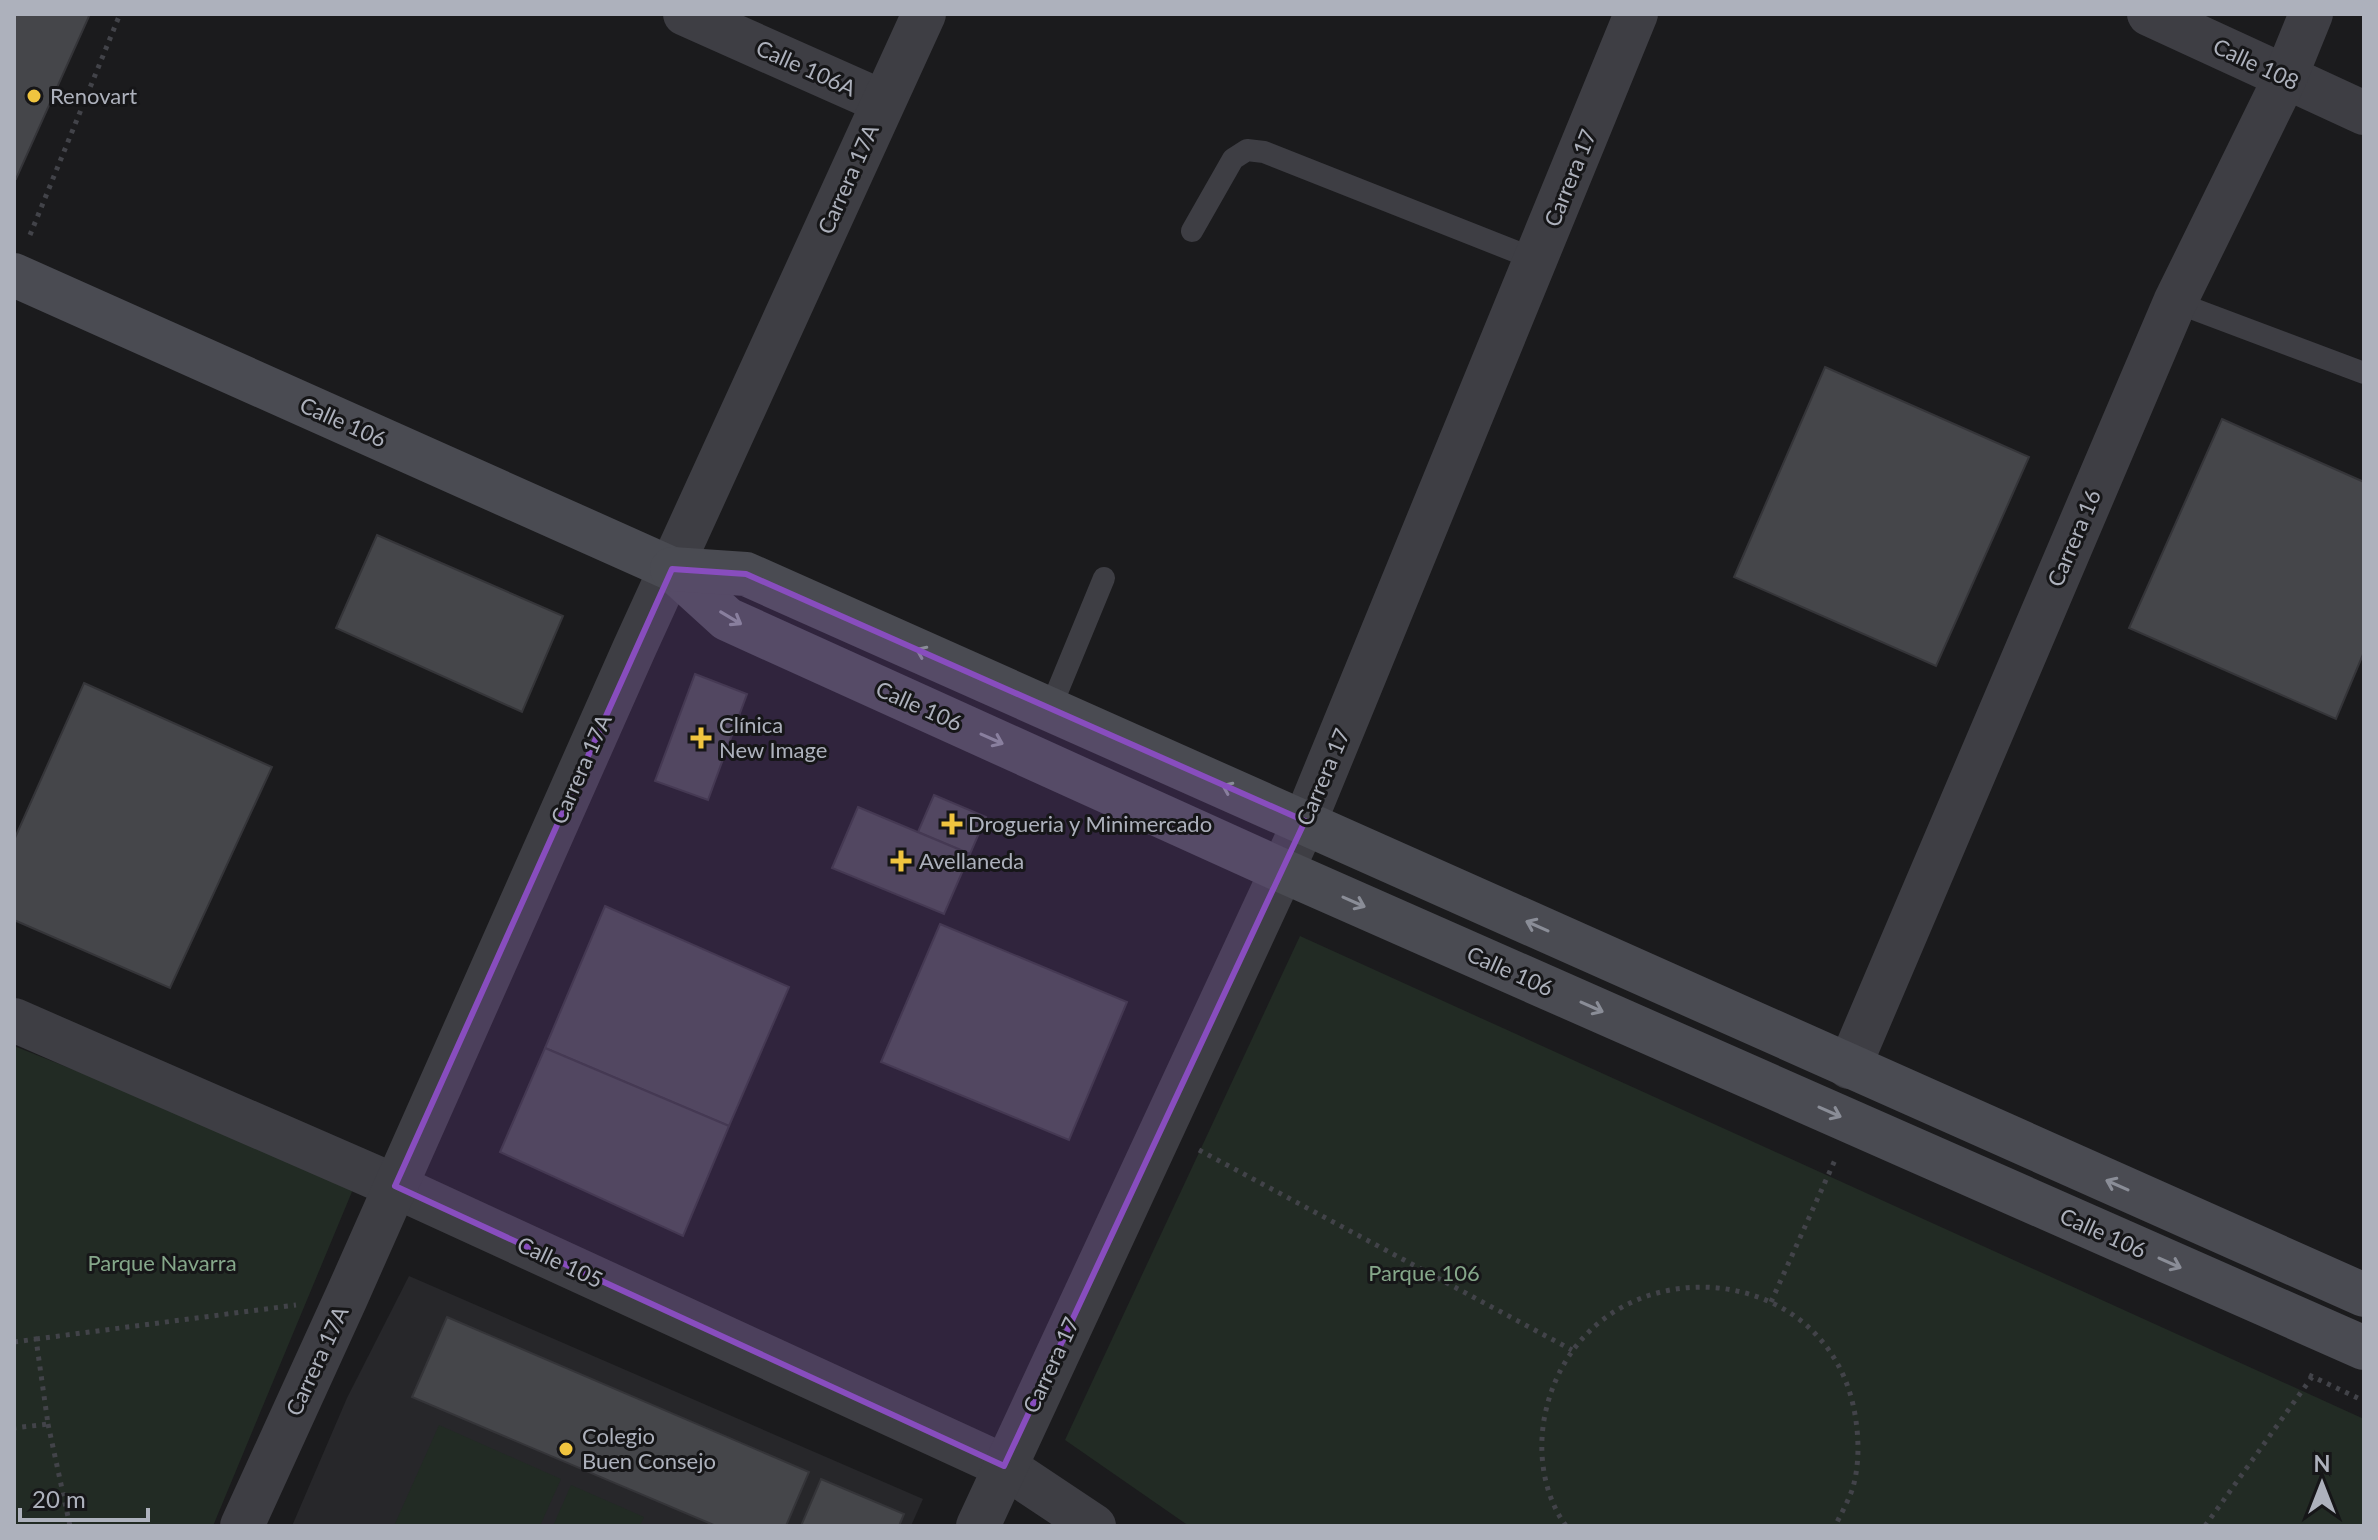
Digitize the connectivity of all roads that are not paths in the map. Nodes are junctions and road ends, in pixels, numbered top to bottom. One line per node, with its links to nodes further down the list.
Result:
1 (685, 14): 7 (street, Calle 106A)
2 (924, 14): 7 (street, Carrera 17A)
3 (1636, 14): 11 (street, Carrera 17)
4 (2149, 14): 6 (street, Calle 108)
5 (2311, 14): 6 (street, Carrera 16)
6 (2285, 78): 8 (street, Calle 108); 12 (street, Carrera 16)
7 (883, 102): 14 (street, Carrera 17A)
8 (2364, 113)
9 (1192, 231): 11 (lane)
10 (20, 260): 14 (main road, Calle 106)
11 (1537, 260): 17 (street, Carrera 17)
12 (2175, 302): 13 (lane); 20 (street, Carrera 16)
13 (2364, 373)
14 (672, 569): 16 (main road, Calle 106, one-way to 14); 18 (main road, Calle 106, one-way to 18); 21 (street, Carrera 17A)
15 (1104, 578): 16 (lane)
16 (1050, 709): 17 (main road, Calle 106, one-way to 16)
17 (1305, 821): 18 (street, Carrera 17); 20 (main road, Calle 106, one-way to 17)
18 (1283, 871): 23 (main road, Calle 106, one-way to 23); 24 (street, Carrera 17)
19 (14, 1020): 21 (street, Calle 105)
20 (1849, 1067): 22 (main road, Calle 106, one-way to 20)
21 (395, 1186): 24 (street, Calle 105); 25 (street, Carrera 17A)
22 (2364, 1295)
23 (2364, 1348)
24 (1004, 1466): 26 (street, Carrera 17); 27 (street, Calle 105)
25 (242, 1526)
26 (978, 1526)
27 (1094, 1526)

